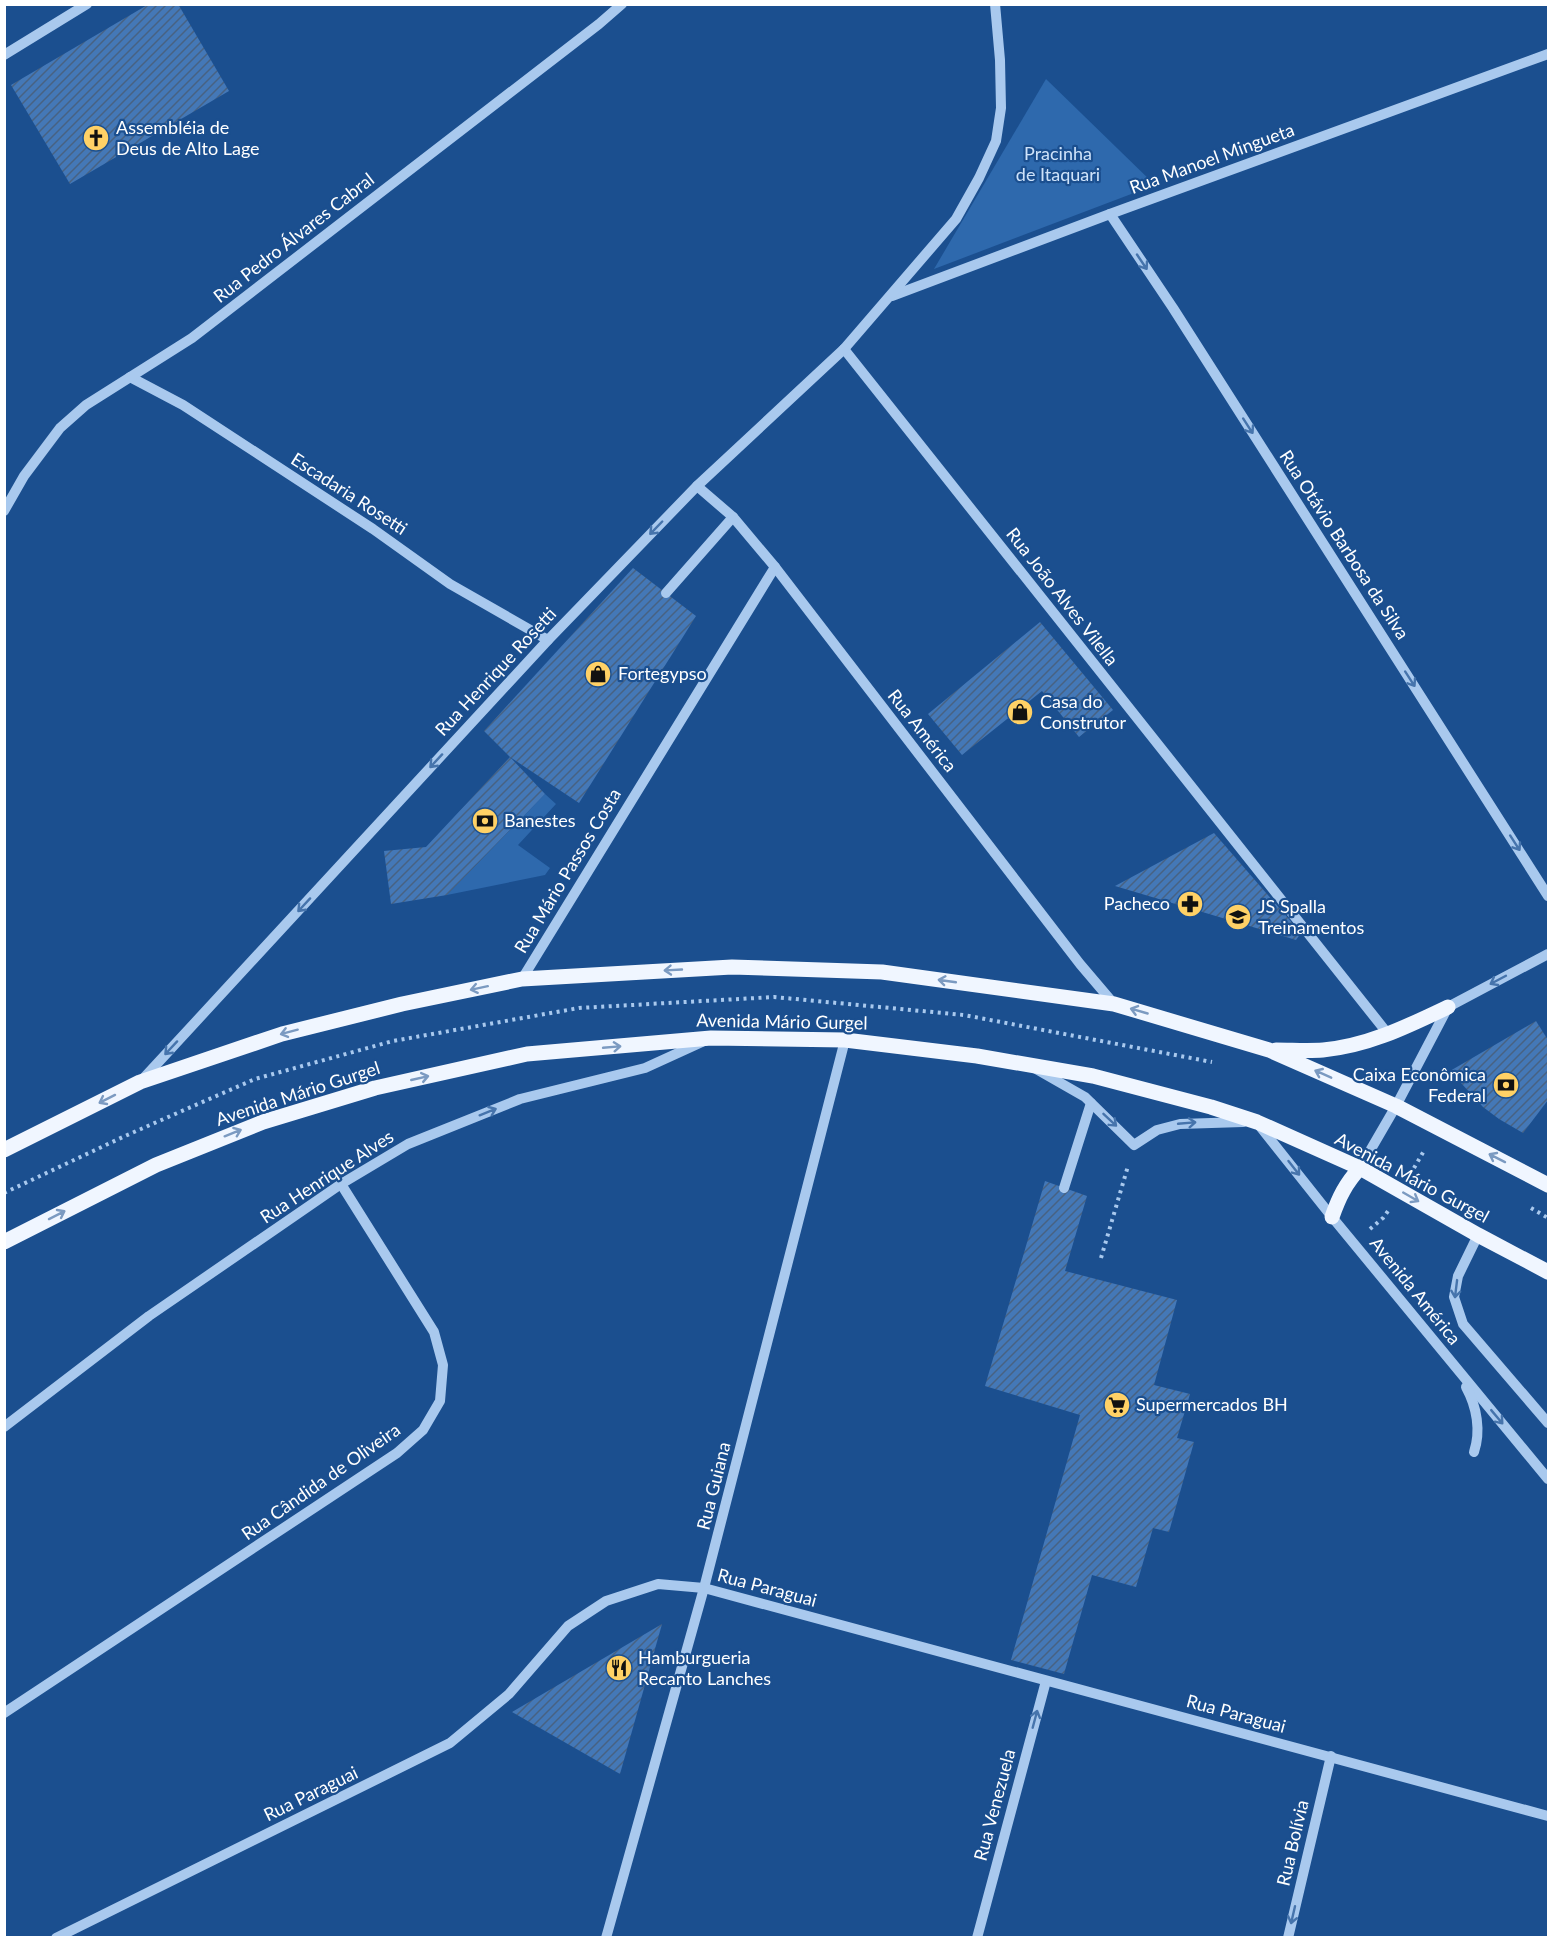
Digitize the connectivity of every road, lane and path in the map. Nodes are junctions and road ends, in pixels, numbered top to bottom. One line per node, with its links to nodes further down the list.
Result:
1 (87, 4): 5 (street)
2 (622, 4): 9 (street, Rua Pedro Álvares Cabral)
3 (995, 4): 7 (street, Rua Henrique Rosetti)
4 (1548, 54): 6 (street, Rua Manoel Mingueta)
5 (4, 55)
6 (1110, 214): 7 (street, Rua Manoel Mingueta); 16 (street, Rua Otávio Barbosa da Silva, one-way to 16)
7 (889, 298): 8 (street, Rua Henrique Rosetti)
8 (844, 349): 10 (street, Rua Henrique Rosetti); 21 (street, Rua João Alves Vilella)
9 (130, 377): 11 (street, Rua Pedro Álvares Cabral); 15 (street, Escadaria Rosetti)
10 (697, 486): 12 (street, Rua América); 15 (street, Rua Henrique Rosetti, one-way to 15)
11 (4, 512)
12 (733, 517): 13 (street, Rua América); 14 (street)
13 (775, 567): 18 (street, Rua Mário Passos Costa); 19 (street, Rua América)
14 (666, 593)
15 (548, 640): 27 (street, Rua Henrique Rosetti, one-way to 27)
16 (1548, 896)
17 (1548, 954): 20 (street, one-way to 20)
18 (522, 979): 19 (main road, one-way to 18); 27 (main road, one-way to 27)
19 (1114, 1004): 24 (main road, one-way to 19)
20 (1448, 1007): 21 (main road); 29 (street)
21 (1388, 1034): 24 (main road)
22 (711, 1038): 23 (main road, Avenida Mário Gurgel); 36 (street, Rua Henrique Alves, one-way to 22); 44 (main road, Avenida Mário Gurgel, one-way to 22)
23 (845, 1040): 26 (main road, Avenida Mário Gurgel); 52 (street, Rua Guiana)
24 (1269, 1050): 29 (main road, one-way to 24)
25 (1215, 1063): 39 (path)
26 (1028, 1064): 28 (street); 30 (main road, Avenida Mário Gurgel)
27 (140, 1082): 34 (main road, one-way to 34)
28 (1091, 1103): 32 (street, one-way to 32); 38 (street)
29 (1396, 1106): 31 (street); 37 (main road, one-way to 29)
30 (1257, 1122): 32 (street, one-way to 30); 35 (main road, Avenida Mário Gurgel); 41 (street, Avenida América, one-way to 41)
31 (1385, 1125): 33 (path); 35 (street)
32 (1134, 1145): 45 (path)
33 (1426, 1148)
34 (4, 1150)
35 (1360, 1168): 41 (main road); 43 (main road, Avenida Mário Gurgel, one-way to 43)
36 (341, 1184): 49 (street, Rua Henrique Alves); 54 (street, Rua Cândida de Oliveira)
37 (1548, 1185)
38 (1064, 1188)
39 (4, 1193)
40 (1528, 1206): 42 (path)
41 (1332, 1217): 47 (street, Avenida América)
42 (1548, 1218)
43 (1478, 1235): 46 (main road, Avenida Mário Gurgel); 48 (street, Avenida América, one-way to 48)
44 (4, 1242)
45 (1101, 1258)
46 (1548, 1272)
47 (1456, 1368): 50 (street); 51 (street, Avenida América, one-way to 51)
48 (1548, 1423)
49 (4, 1427)
50 (1474, 1452)
51 (1548, 1479)
52 (704, 1588): 53 (street, Rua Paraguai); 57 (street, Rua Paraguai); 58 (street, Rua Guiana)
53 (1046, 1681): 55 (street, Rua Paraguai); 59 (street, Rua Venezuela, one-way to 53)
54 (4, 1713)
55 (1330, 1756): 56 (street, Rua Paraguai); 60 (street, Rua Bolívia, one-way to 60)
56 (1548, 1815)
57 (56, 1938)
58 (606, 1938)
59 (977, 1938)
60 (1288, 1938)

